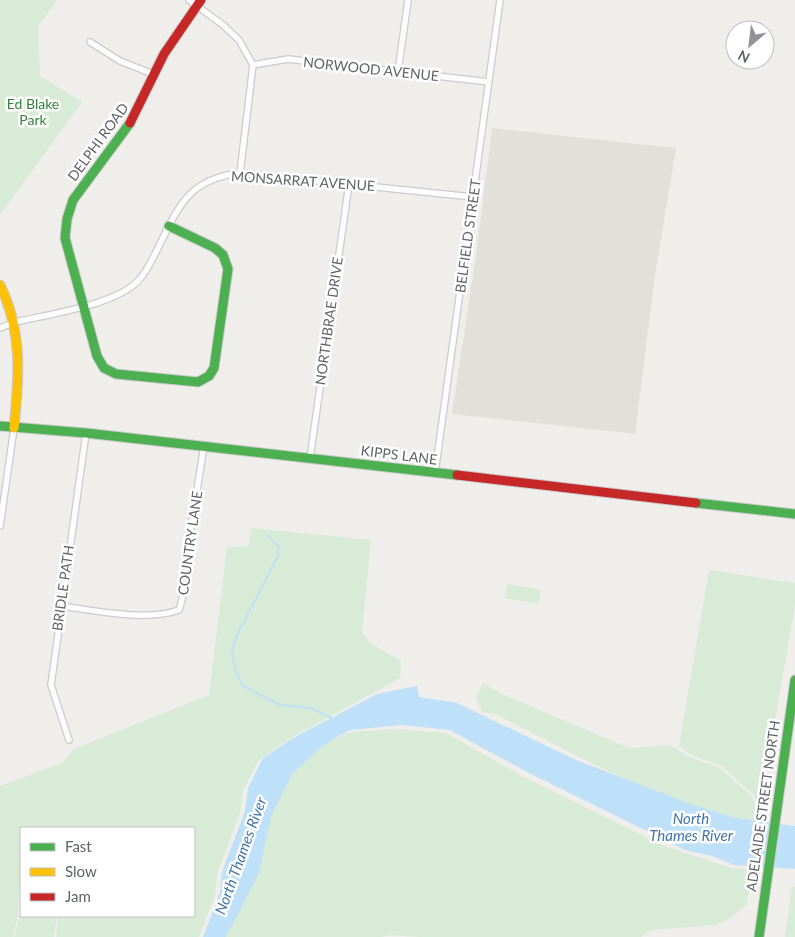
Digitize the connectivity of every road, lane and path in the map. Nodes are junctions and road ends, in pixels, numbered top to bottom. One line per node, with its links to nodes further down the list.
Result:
1 (408, 0): 6 (street)
2 (500, 0): 8 (street, BELFIELD STREET)
3 (195, 2): 5 (street); 7 (street, DELPHI ROAD)
4 (90, 42): 7 (street)
5 (253, 65): 6 (street, NORWOOD AVENUE); 9 (street)
6 (398, 72): 8 (street, NORWOOD AVENUE)
7 (153, 74): 14 (street, DELPHI ROAD)
8 (489, 82): 11 (street, BELFIELD STREET)
9 (240, 173): 10 (street, MONSARRAT AVENUE); 12 (street, MONSARRAT AVENUE)
10 (349, 184): 11 (street, MONSARRAT AVENUE); 21 (street, NORTHBRAE DRIVE)
11 (473, 197): 22 (street, BELFIELD STREET)
12 (169, 226): 14 (street, MONSARRAT AVENUE); 14 (street, DELPHI ROAD)
13 (0, 285): 15 (street)
14 (82, 306): 15 (street, MONSARRAT AVENUE)
15 (16, 322): 16 (street, MONSARRAT AVENUE); 18 (street)
16 (0, 328)
17 (0, 426): 18 (street, KIPPS LANE)
18 (14, 428): 19 (street, KIPPS LANE); 24 (street)
19 (86, 433): 20 (street, KIPPS LANE); 25 (street, BRIDLE PATH)
20 (204, 446): 21 (street, KIPPS LANE); 25 (street, COUNTRY LANE)
21 (310, 458): 22 (street, KIPPS LANE)
22 (435, 473): 23 (street, KIPPS LANE)
23 (795, 514)
24 (0, 526)
25 (60, 606): 27 (street, BRIDLE PATH)
26 (795, 680): 28 (street, ADELAIDE STREET NORTH)
27 (69, 740)
28 (759, 937)

